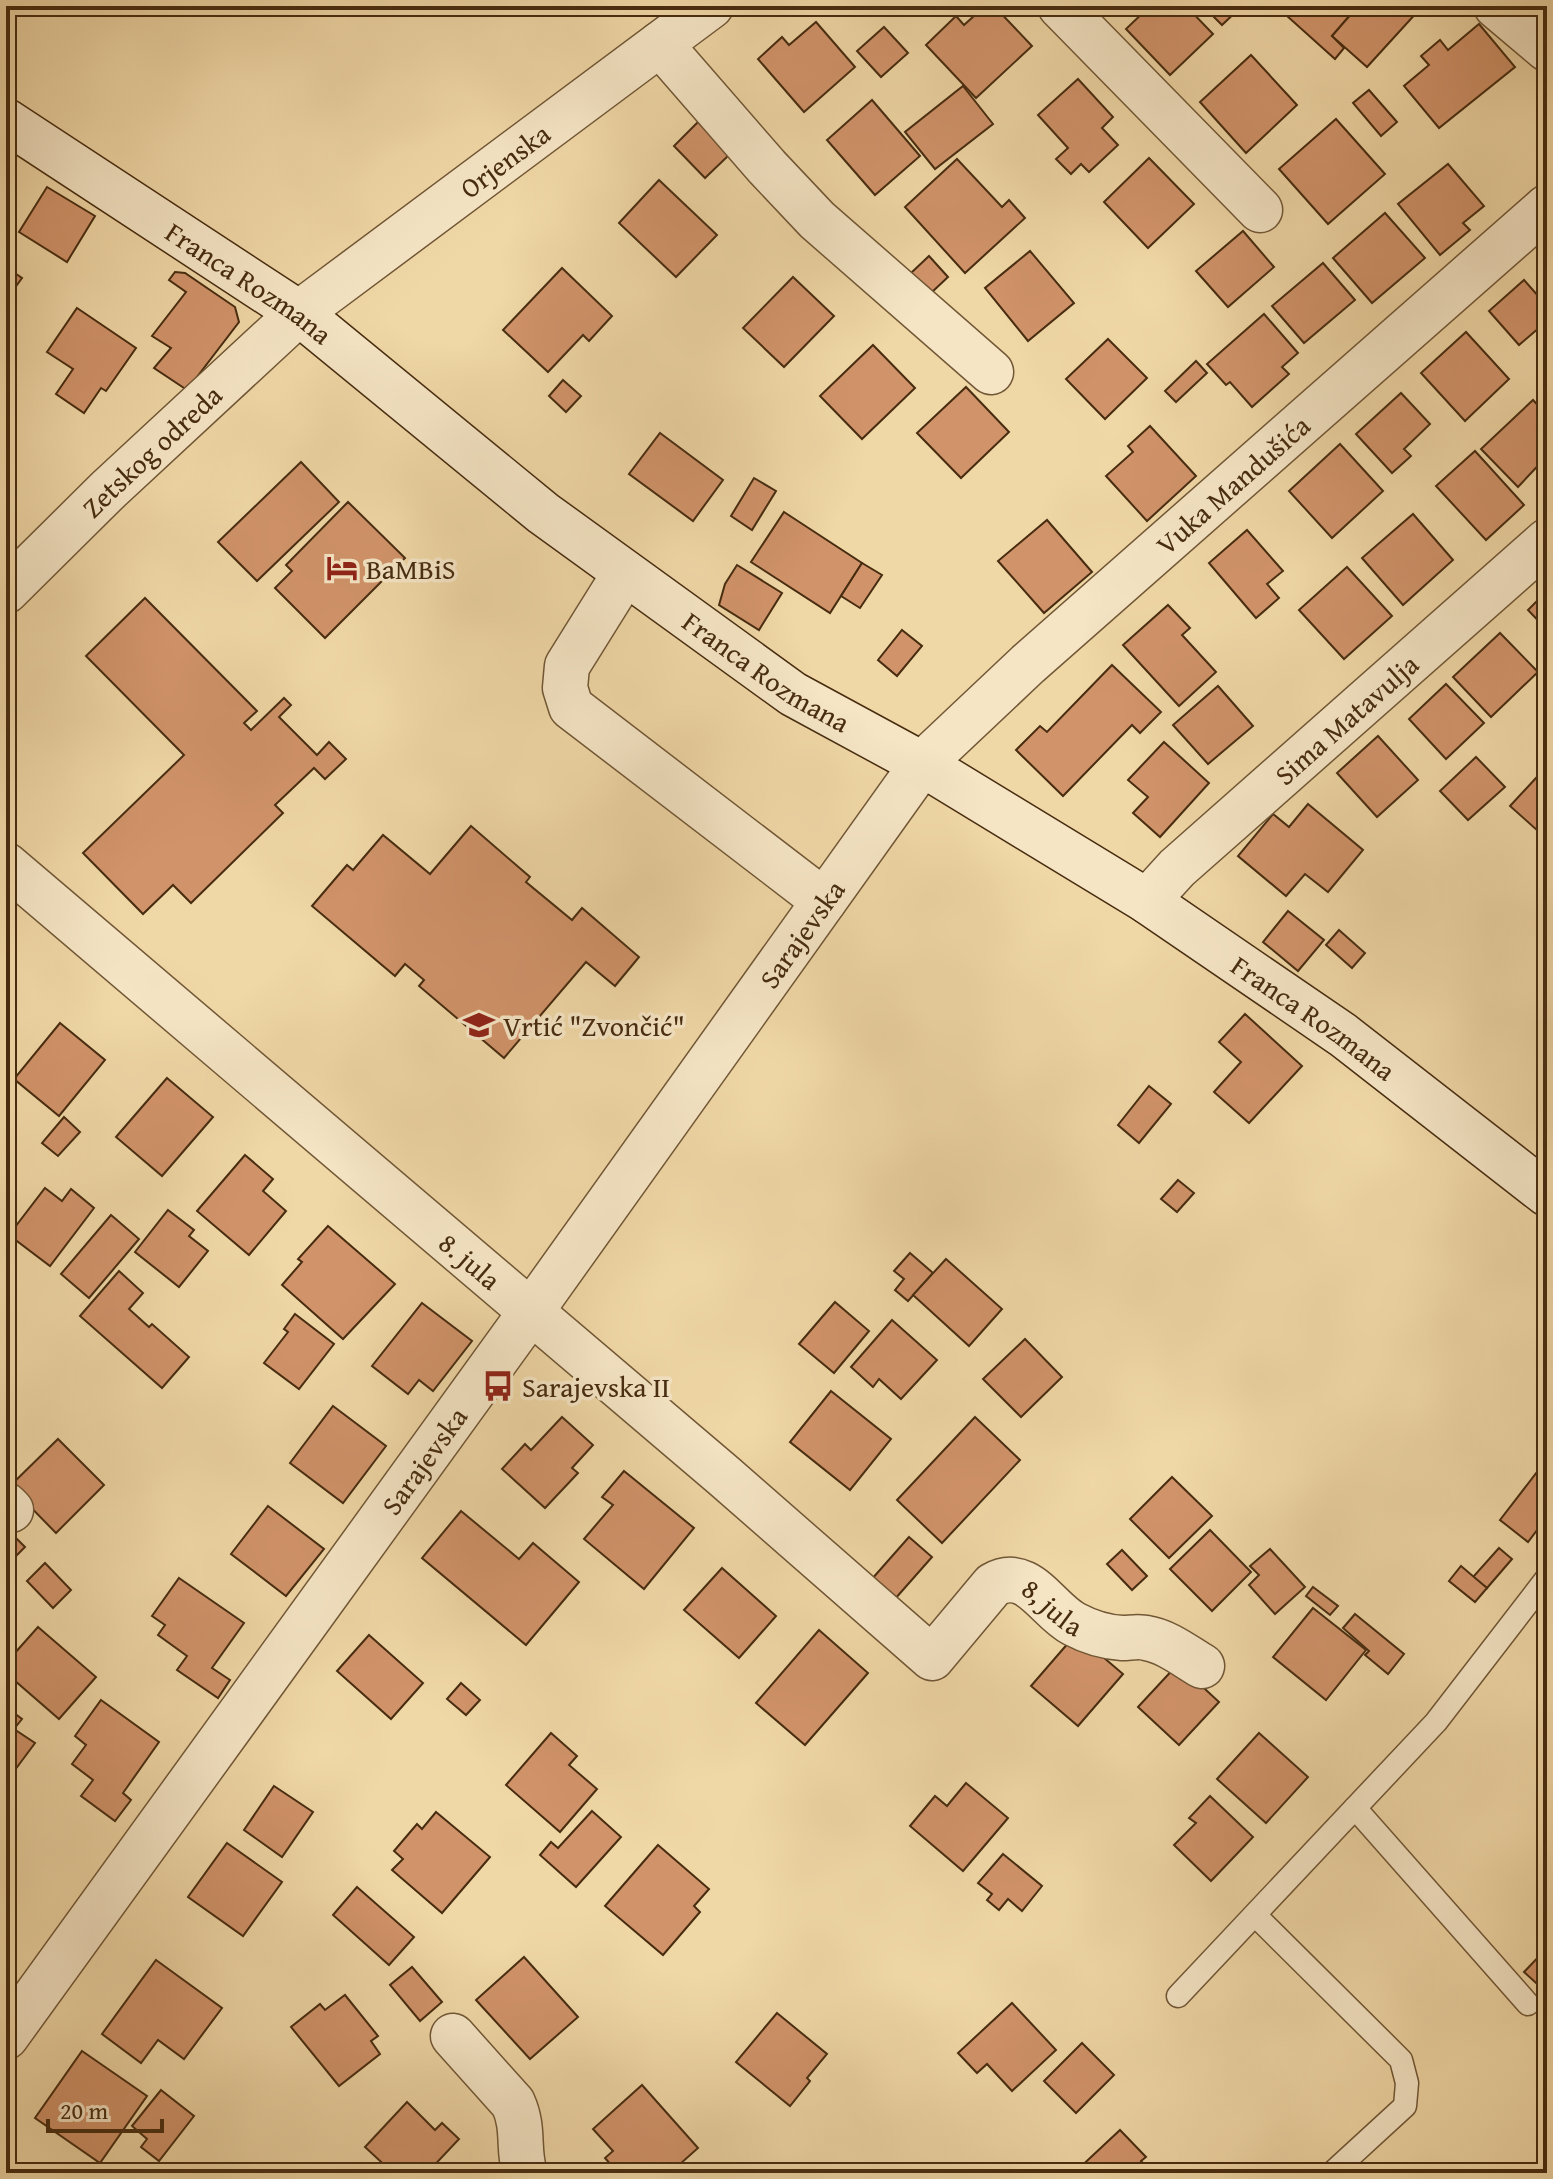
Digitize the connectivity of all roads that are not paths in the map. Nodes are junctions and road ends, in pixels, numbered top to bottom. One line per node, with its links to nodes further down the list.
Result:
1 (711, 6): 4 (street, Orjenska)
2 (1060, 6): 8 (street)
3 (1496, 6): 5 (street)
4 (660, 44): 9 (street, Orjenska); 10 (street)
5 (1547, 49)
6 (6, 121): 9 (street, Franca Rozmana)
7 (1547, 207): 14 (street, Vuka Mandušića)
8 (1260, 210)
9 (299, 313): 12 (street, Franca Rozmana); 13 (street, Zetskog odreda)
10 (991, 372)
11 (1547, 541): 17 (street, Sima Matavulja)
12 (625, 573): 14 (street, Franca Rozmana); 16 (street)
13 (6, 591)
14 (922, 764): 16 (street, Sarajevska); 17 (street, Franca Rozmana)
15 (6, 865): 19 (street, 8. jula)
16 (824, 901): 19 (street, Sarajevska)
17 (1147, 901): 18 (street, Franca Rozmana)
18 (1547, 1194)
19 (530, 1313): 21 (street, 8. jula); 28 (street, Sarajevska)
20 (1547, 1578): 23 (lane)
21 (932, 1658): 22 (street, 8, jula)
22 (1202, 1666)
23 (1355, 1808): 24 (lane); 26 (lane)
24 (1255, 1915): 25 (lane); 30 (lane)
25 (1178, 1996)
26 (1528, 2004)
27 (453, 2036): 29 (street)
28 (6, 2037)
29 (520, 2170)
30 (1332, 2173)

